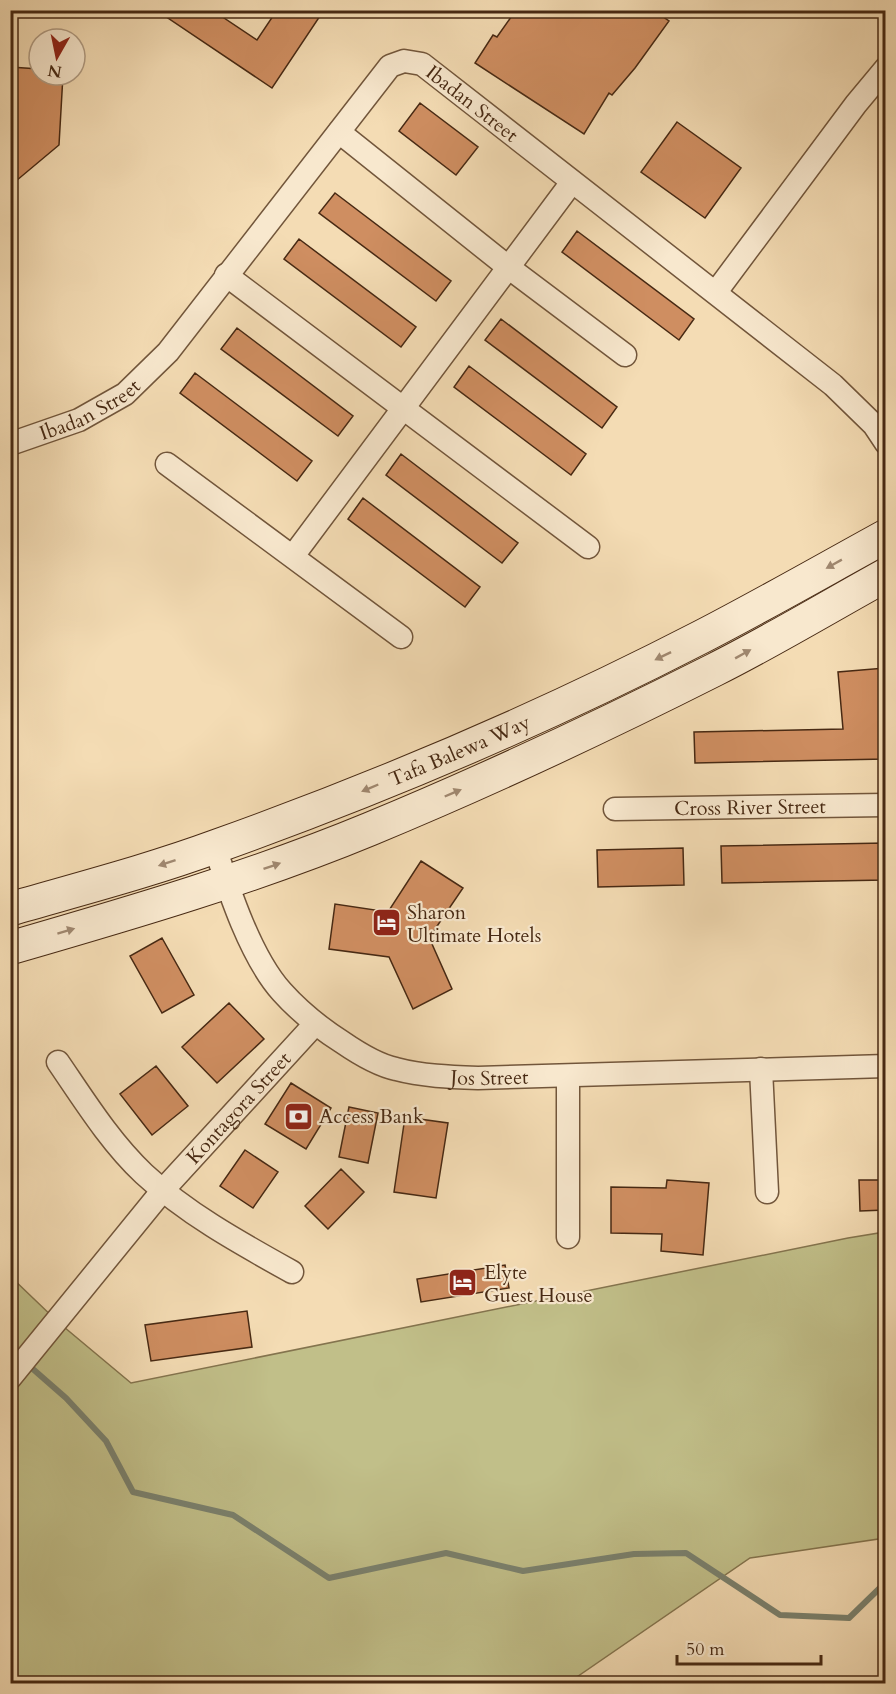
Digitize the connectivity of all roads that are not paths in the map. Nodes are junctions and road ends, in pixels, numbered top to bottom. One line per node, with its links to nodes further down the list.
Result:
1 (885, 68): 6 (street)
2 (339, 132): 3 (street, Ibadan Street); 4 (street); 5 (street, Ibadan Street)
3 (572, 182): 4 (street); 6 (street, Ibadan Street)
4 (508, 267): 7 (street); 8 (street)
5 (226, 275): 8 (street); 10 (street, Ibadan Street)
6 (716, 292): 9 (street, Ibadan Street)
7 (625, 355)
8 (401, 408): 13 (street); 14 (street)
9 (885, 443)
10 (10, 444)
11 (167, 464): 14 (street)
12 (885, 536): 19 (main road, Tafa Balewa Way, one-way to 19)
13 (588, 547)
14 (292, 556): 16 (street)
15 (885, 575): 20 (main road, Tafa Balewa Way, one-way to 15)
16 (401, 637)
17 (885, 805): 18 (street, Cross River Street)
18 (615, 810)
19 (215, 847): 20 (street, Jos Street); 21 (main road, Tafa Balewa Way, one-way to 21)
20 (226, 882): 22 (main road, Tafa Balewa Way, one-way to 20); 23 (street, Jos Street)
21 (10, 909)
22 (10, 948)
23 (315, 1024): 27 (street, Jos Street); 28 (street, Kontagora Street)
24 (58, 1062): 28 (street)
25 (885, 1066): 26 (street, Jos Street)
26 (761, 1069): 27 (street, Jos Street); 29 (street)
27 (568, 1076): 30 (street)
28 (163, 1190): 31 (street); 32 (street, Kontagora Street)
29 (767, 1192)
30 (568, 1238)
31 (292, 1272)
32 (10, 1378)

